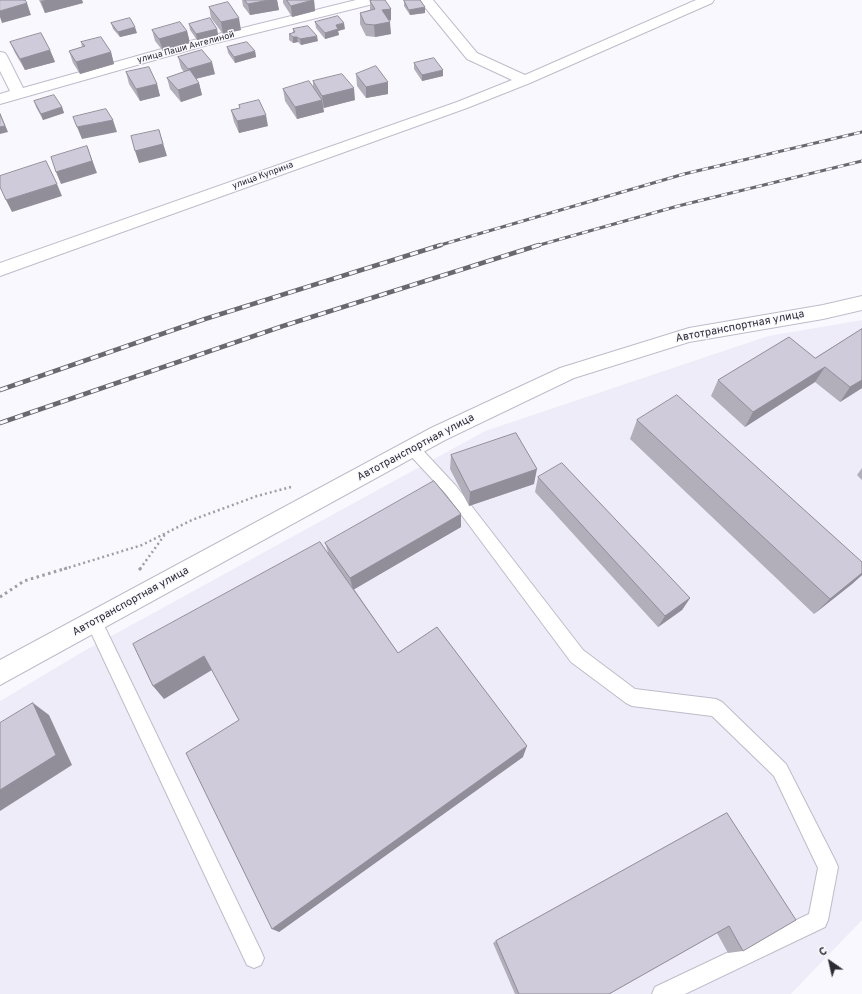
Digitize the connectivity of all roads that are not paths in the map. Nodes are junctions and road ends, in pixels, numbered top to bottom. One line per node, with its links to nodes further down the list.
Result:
1 (372, 0): 6 (street, улица Паши Ангелиной)
2 (426, 0): 5 (street)
3 (707, 0): 5 (street, улица Куприна)
4 (0, 56): 6 (street)
5 (525, 80): 8 (street, улица Куприна)
6 (19, 94): 7 (street, улица Паши Ангелиной)
7 (0, 99)
8 (0, 270)
9 (862, 303): 10 (street, Автотранспортная улица)
10 (412, 448): 11 (street, Автотранспортная улица); 14 (lane)
11 (94, 622): 12 (street, Автотранспортная улица); 13 (lane)
12 (0, 673)
13 (254, 958)
14 (662, 994)

